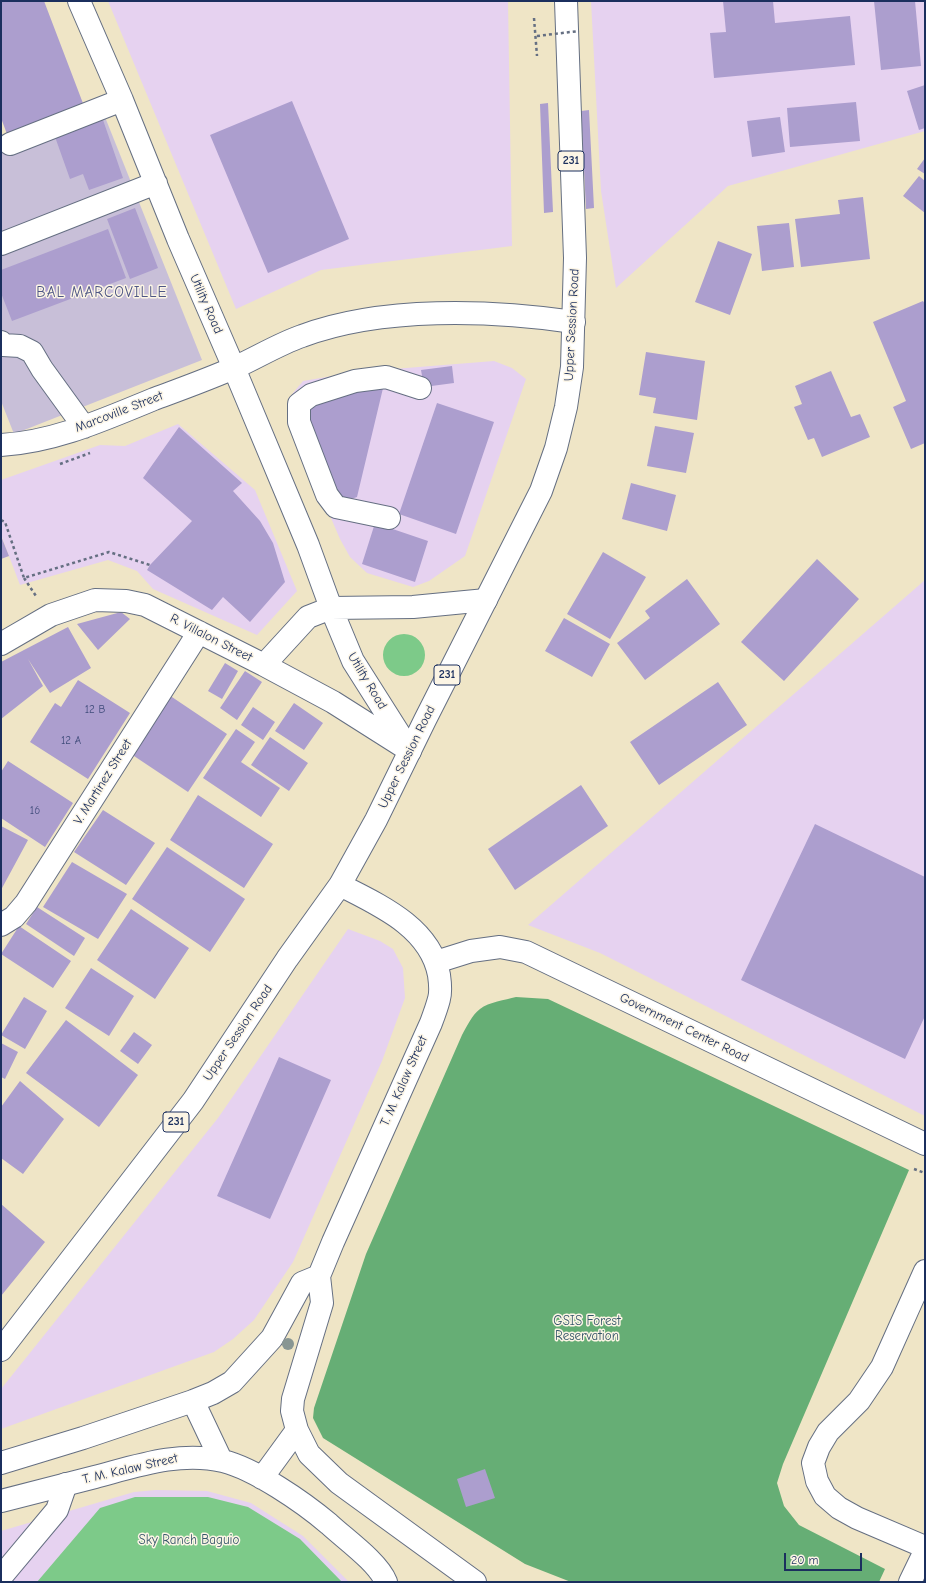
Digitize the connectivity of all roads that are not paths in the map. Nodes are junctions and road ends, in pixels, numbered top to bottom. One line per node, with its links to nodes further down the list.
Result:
1 (79, 1): 3 (main road, Utility Road)
2 (566, 1): 7 (main road, Upper Session Road / 231)
3 (122, 100): 4 (main road); 5 (main road, Utility Road)
4 (10, 144)
5 (156, 184): 6 (main road); 9 (main road, Utility Road)
6 (1, 244)
7 (574, 322): 9 (main road, Marcoville Street); 14 (main road, Upper Session Road / 231)
8 (1, 342): 11 (main road)
9 (234, 368): 11 (main road, Marcoville Street); 15 (main road, Utility Road)
10 (420, 388): 13 (main road)
11 (84, 427): 12 (main road, Marcoville Street)
12 (1, 445)
13 (389, 518)
14 (486, 600): 15 (main road); 19 (main road, Upper Session Road / 231)
15 (331, 608): 18 (main road); 19 (main road, Utility Road)
16 (199, 632): 17 (main road, R. Villalon Street); 18 (main road, R. Villalon Street); 23 (main road, V. Martinez Street)
17 (1, 644)
18 (264, 664): 19 (main road, R. Villalon Street)
19 (410, 751): 20 (main road, Upper Session Road / 231)
20 (357, 857): 21 (main road, Upper Session Road / 231); 22 (main road, T. M. Kalaw Street)
21 (340, 886): 22 (main road, T. M. Kalaw Street); 28 (main road, Upper Session Road / 231)
22 (375, 903): 24 (main road, T. M. Kalaw Street)
23 (1, 925)
24 (436, 962): 25 (main road, Government Center Road); 27 (main road, T. M. Kalaw Street)
25 (925, 1144)
26 (925, 1271): 36 (main road)
27 (319, 1276): 29 (main road); 30 (main road, T. M. Kalaw Street)
28 (1, 1350)
29 (193, 1401): 31 (main road); 32 (main road)
30 (297, 1430): 33 (main road); 40 (main road, T. M. Kalaw Street)
31 (221, 1460): 33 (main road, T. M. Kalaw Street); 34 (main road, T. M. Kalaw Street)
32 (1, 1463)
33 (262, 1478): 39 (main road, T. M. Kalaw Street)
34 (66, 1484): 35 (main road, T. M. Kalaw Street); 38 (main road)
35 (1, 1501)
36 (925, 1548)
37 (925, 1551): 41 (main road)
38 (1, 1577)
39 (386, 1582)
40 (475, 1582)
41 (910, 1582)

